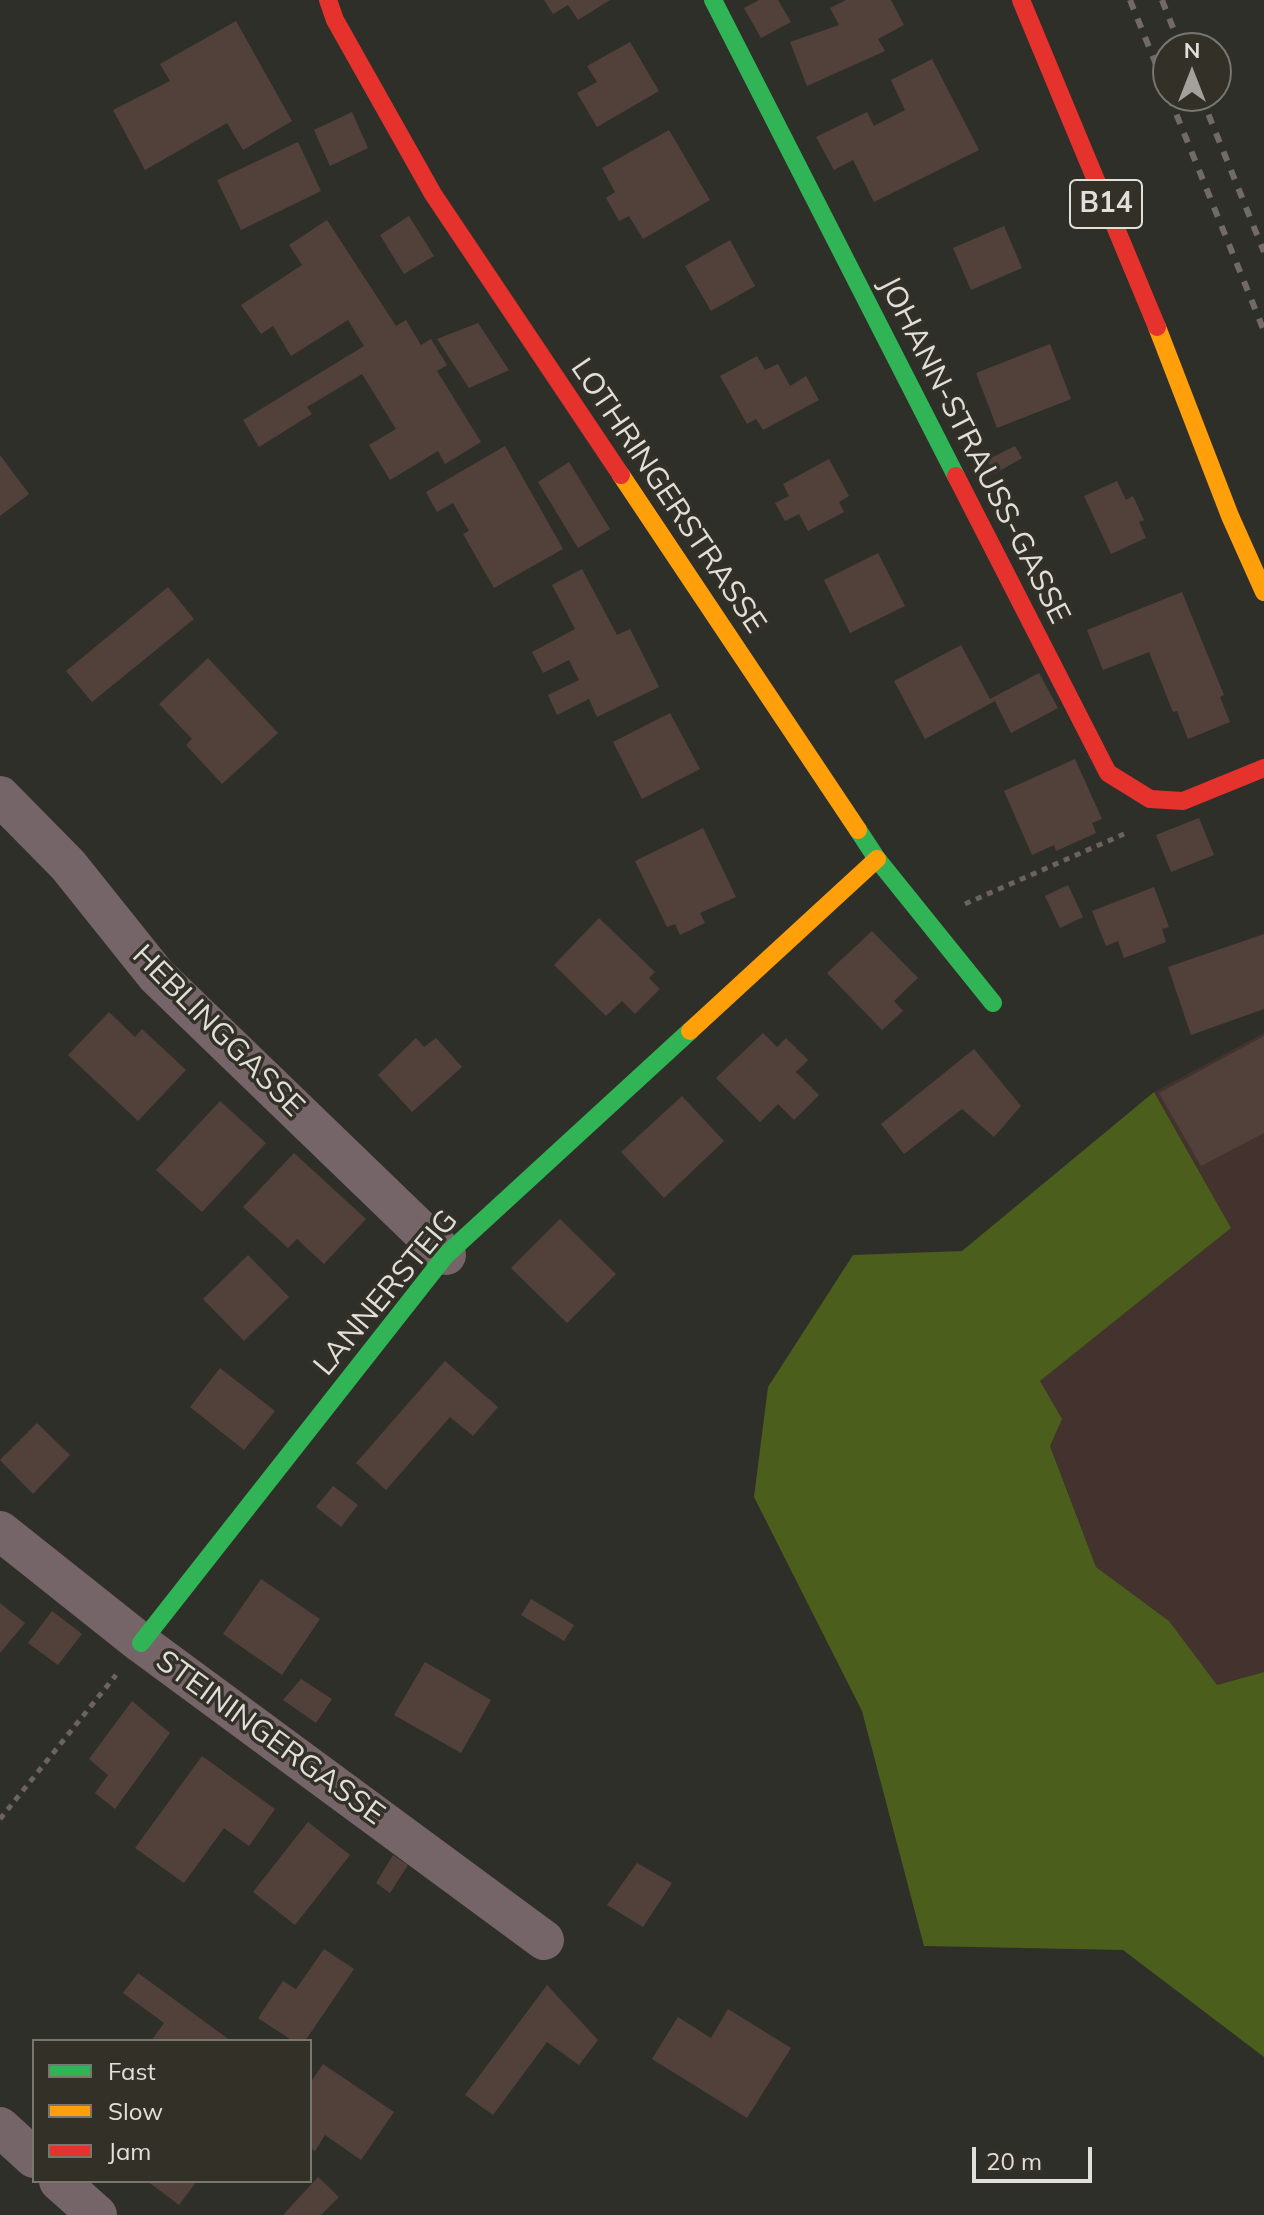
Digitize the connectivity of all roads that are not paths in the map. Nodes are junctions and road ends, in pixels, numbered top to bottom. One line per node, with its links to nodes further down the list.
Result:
1 (328, 0): 10 (street, LOTHRINGERSTRASSE)
2 (713, 0): 8 (street, JOHANN-STRAUSS-GASSE)
3 (1015, 0): 6 (street)
4 (1021, 0): 6 (street, B14)
5 (1027, 0): 6 (street)
6 (1033, 26): 7 (street, B14)
7 (1264, 592)
8 (1264, 768)
9 (0, 796): 12 (street, HEBLINGGASSE)
10 (877, 859): 11 (street, LOTHRINGERSTRASSE); 12 (street, LANNERSTEIG)
11 (993, 1003)
12 (446, 1255): 14 (street, LANNERSTEIG)
13 (0, 1531): 14 (street, STEININGERGASSE)
14 (141, 1643): 15 (street, STEININGERGASSE)
15 (544, 1940)
16 (0, 2127): 17 (street)
17 (32, 2156)
18 (61, 2183): 19 (street)
19 (97, 2215)

